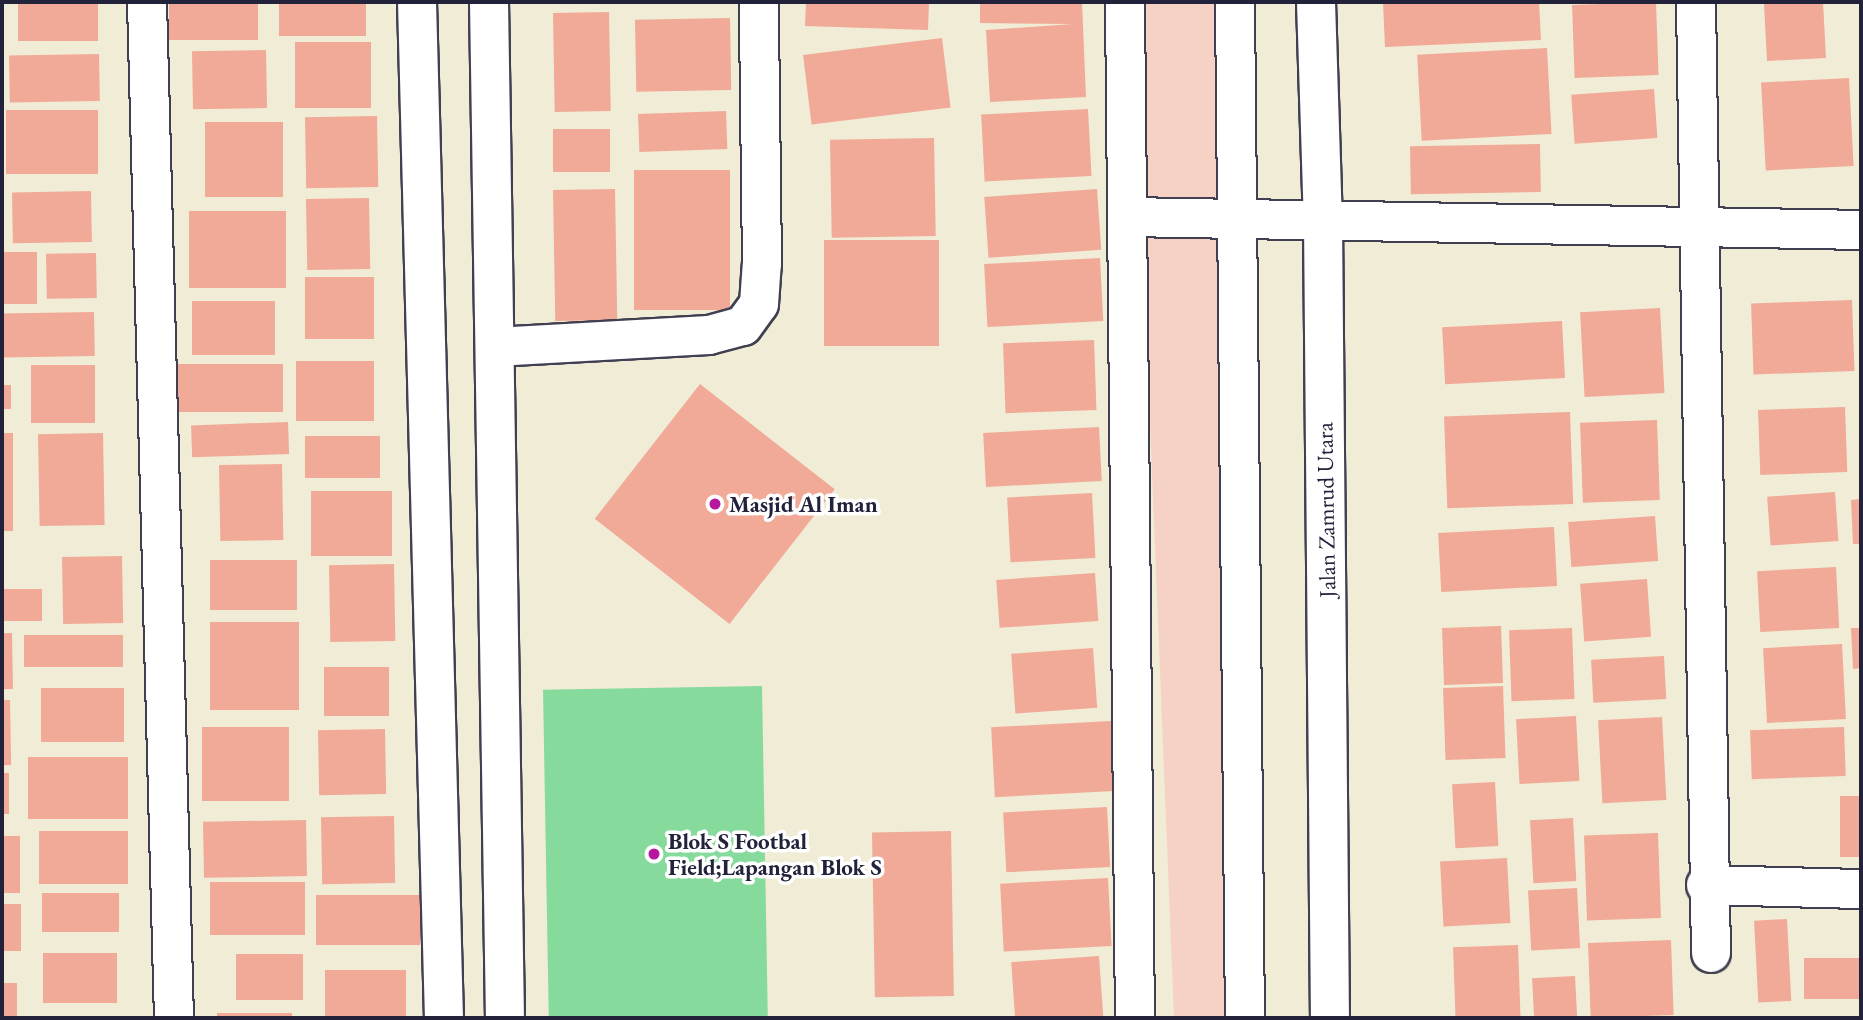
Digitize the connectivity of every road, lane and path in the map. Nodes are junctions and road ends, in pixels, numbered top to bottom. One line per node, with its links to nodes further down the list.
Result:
1 (147, 2): 18 (street)
2 (417, 2): 19 (street)
3 (489, 2): 14 (street)
4 (759, 2): 14 (street)
5 (1125, 2): 9 (street)
6 (1235, 2): 10 (street)
7 (1316, 2): 11 (street, Jalan Zamrud Utara)
8 (1696, 2): 12 (street)
9 (1127, 217): 10 (street); 21 (street)
10 (1239, 219): 11 (street); 22 (street)
11 (1323, 220): 12 (street); 23 (street, Jalan Zamrud Utara)
12 (1699, 227): 13 (street); 15 (street)
13 (1861, 230)
14 (495, 347): 20 (street)
15 (1706, 885): 16 (street); 17 (street)
16 (1861, 889)
17 (1710, 953)
18 (174, 1018)
19 (444, 1018)
20 (505, 1018)
21 (1136, 1018)
22 (1245, 1018)
23 (1330, 1018)

